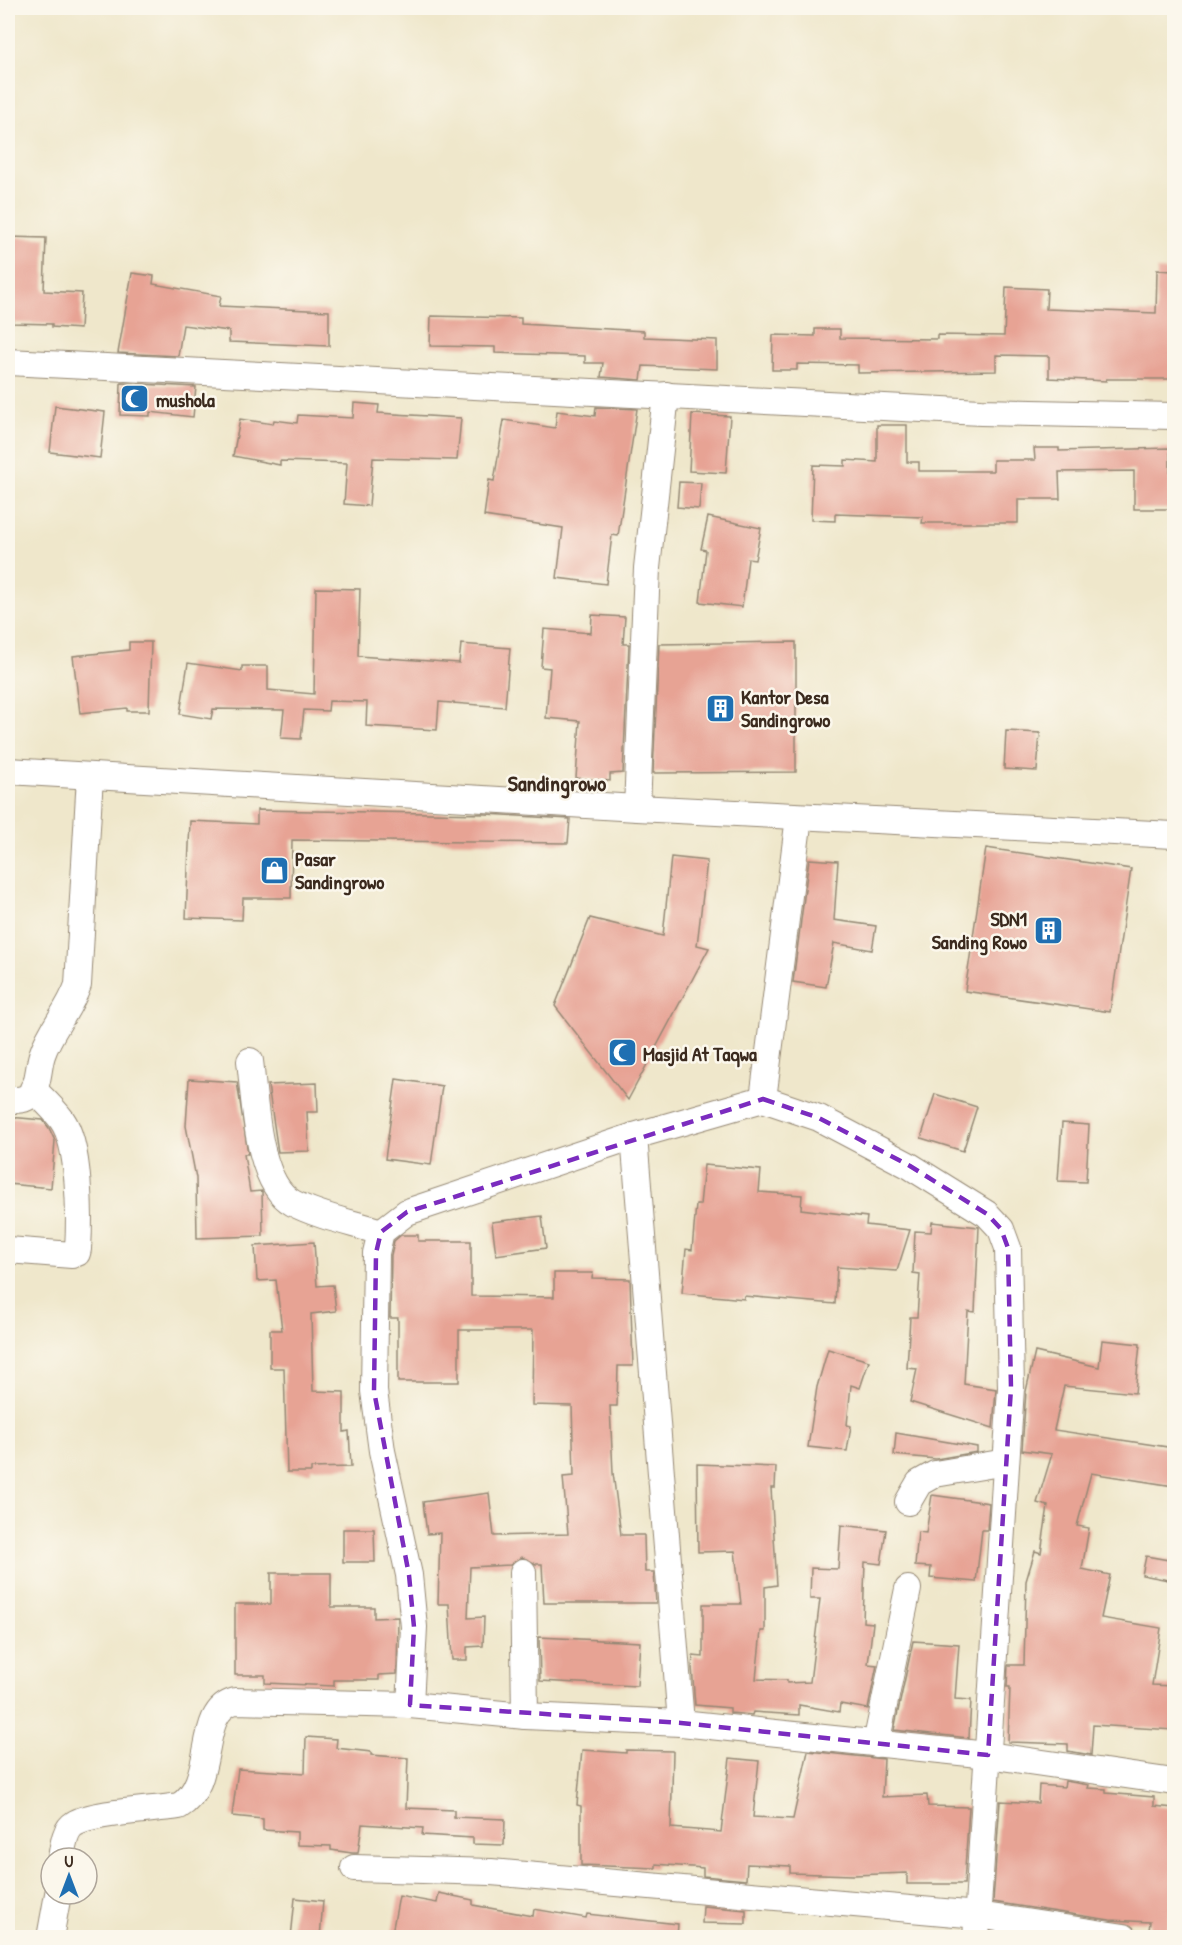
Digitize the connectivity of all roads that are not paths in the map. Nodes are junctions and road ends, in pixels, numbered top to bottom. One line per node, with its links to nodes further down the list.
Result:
1 (8, 362): 2 (street)
2 (666, 395): 3 (street); 6 (street)
3 (1174, 416)
4 (8, 771): 5 (street)
5 (90, 776): 6 (street); 10 (street)
6 (637, 808): 7 (street)
7 (799, 817): 8 (street); 11 (street)
8 (1174, 835)
9 (250, 1061): 14 (street)
10 (33, 1089): 12 (street); 15 (street)
11 (763, 1099): 13 (street); 16 (street)
12 (8, 1100)
13 (634, 1136): 14 (street); 22 (street)
14 (381, 1232): 20 (street)
15 (8, 1250)
16 (1006, 1462): 17 (street); 24 (street)
17 (908, 1502)
18 (523, 1572): 21 (street)
19 (908, 1589): 23 (street)
20 (410, 1705): 21 (street); 26 (street)
21 (525, 1716): 22 (street)
22 (681, 1723): 23 (street)
23 (876, 1744): 24 (street)
24 (988, 1755): 25 (street); 29 (street)
25 (1174, 1782)
26 (64, 1846)
27 (354, 1868): 29 (street)
28 (56, 1906): 31 (street)
29 (977, 1926): 30 (street)
30 (1124, 1937)
31 (50, 1938)

